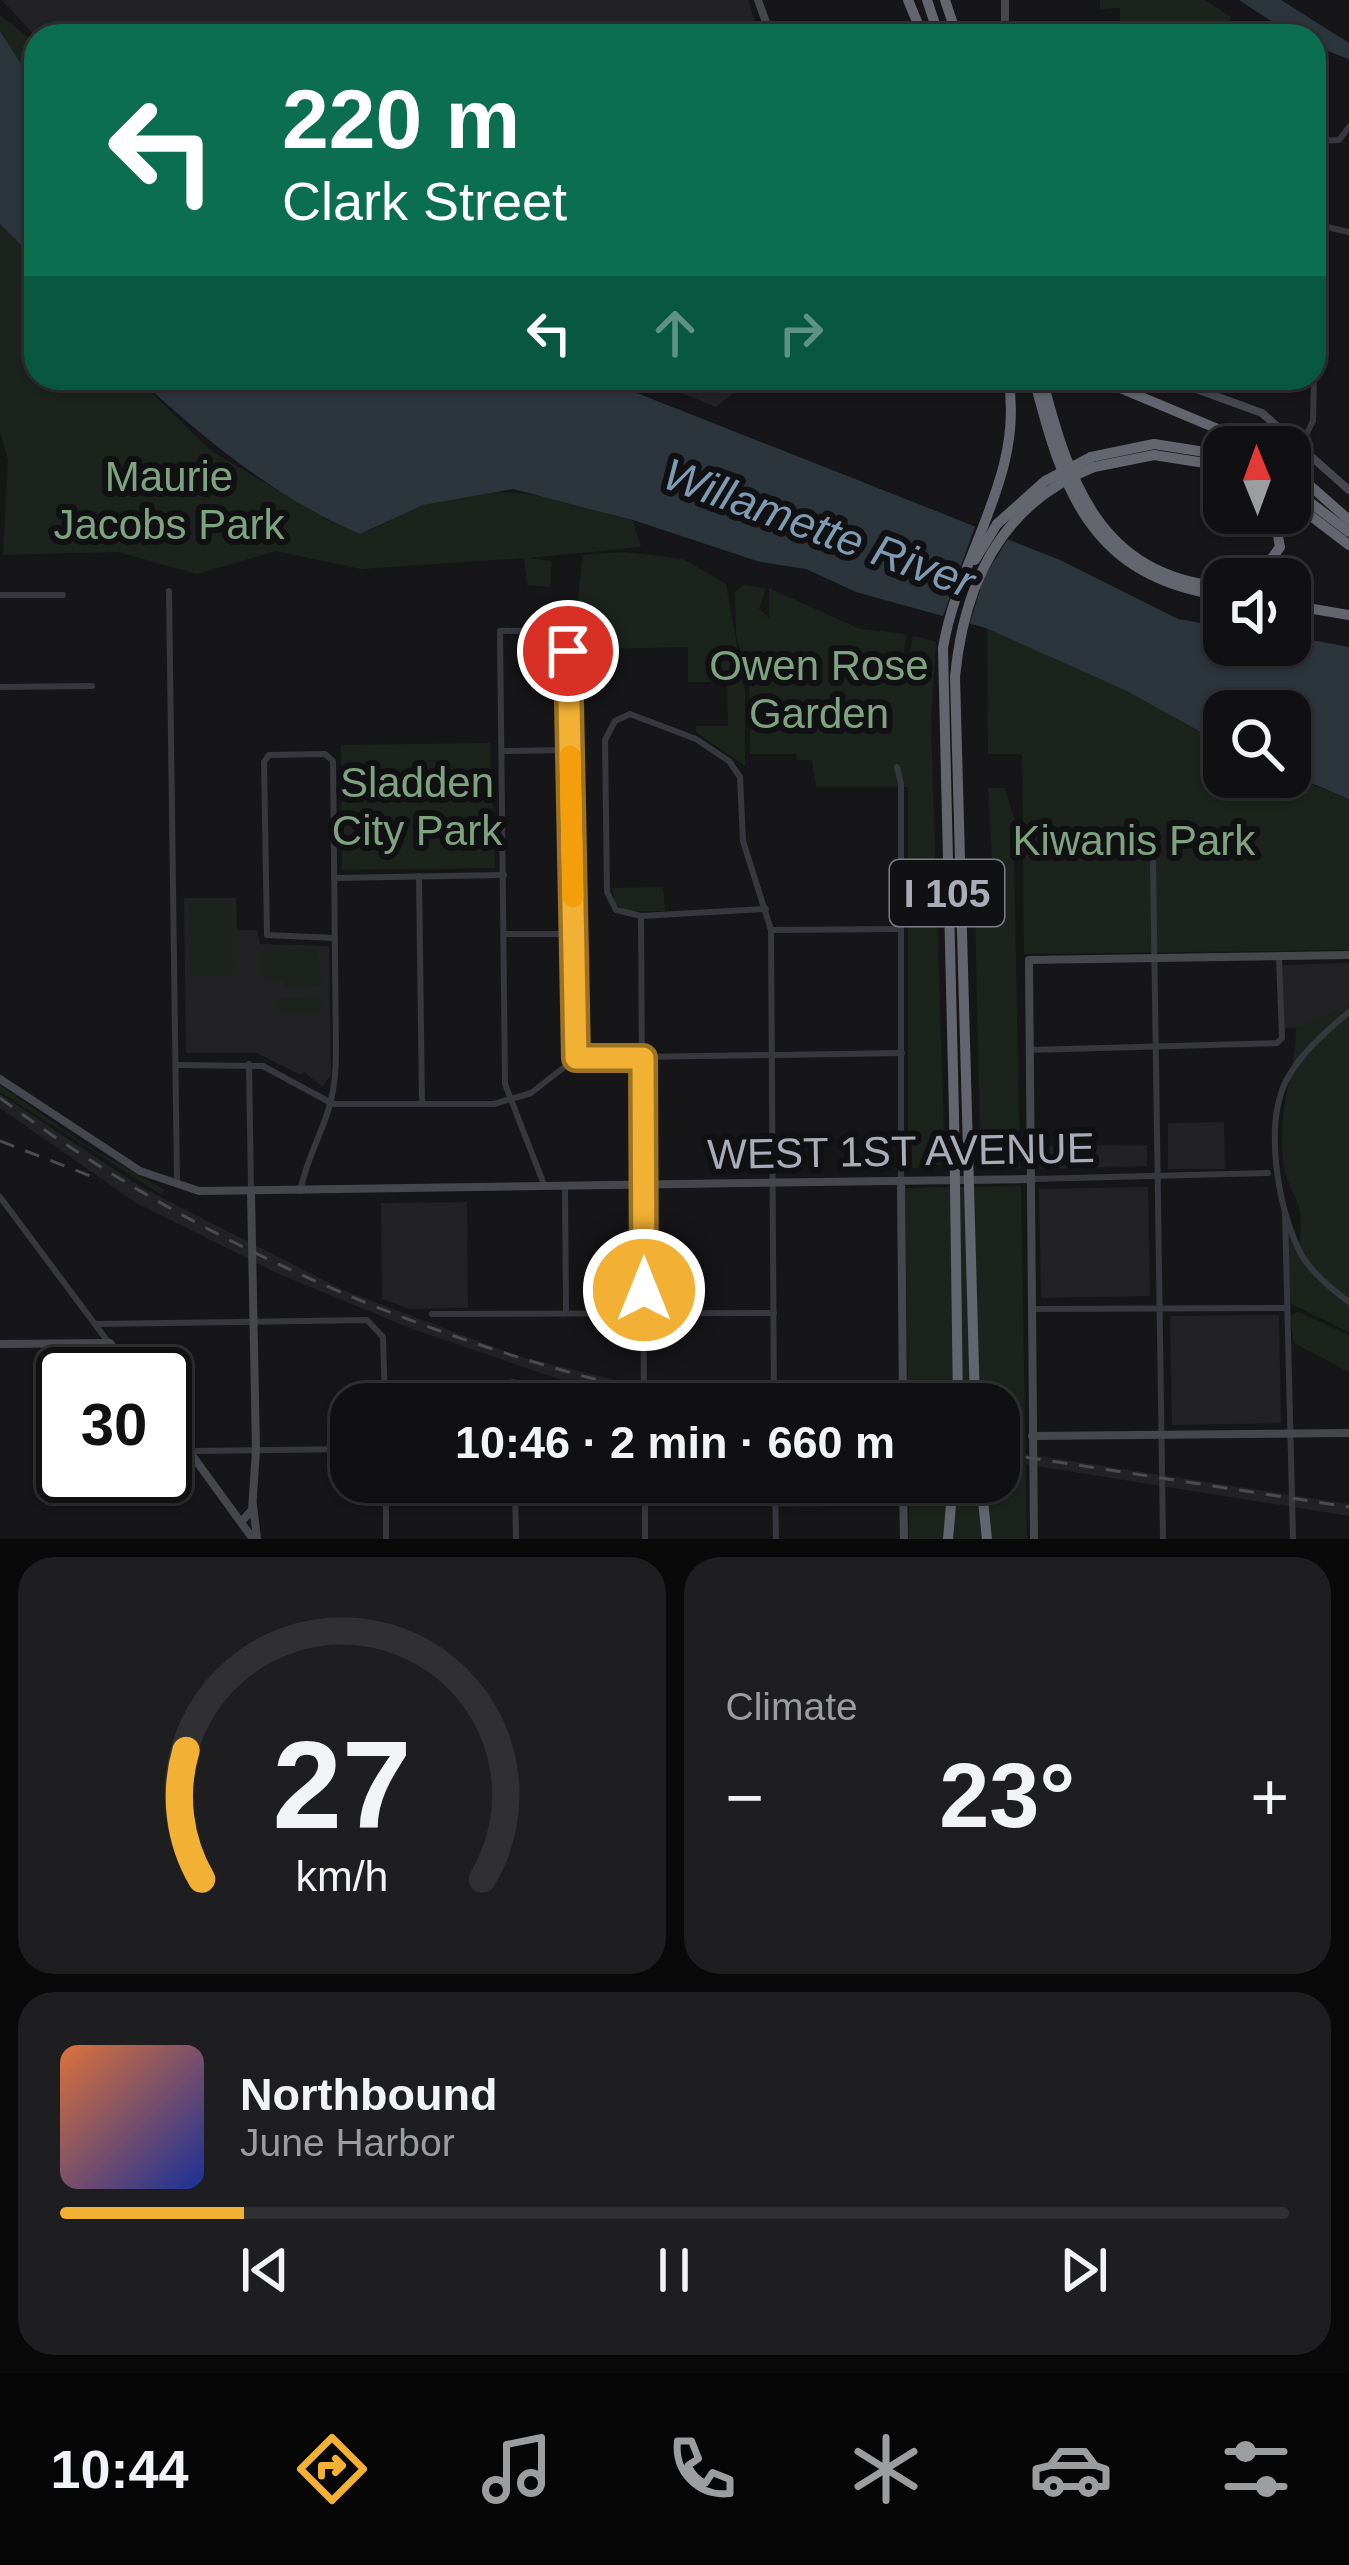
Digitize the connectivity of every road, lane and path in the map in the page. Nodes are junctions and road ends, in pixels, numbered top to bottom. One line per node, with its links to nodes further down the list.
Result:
1 (1008, 390): 28 (highway)
2 (1041, 390): 23 (highway)
3 (1042, 390): 21 (highway)
4 (1125, 390): 7 (highway)
5 (1201, 390): 8 (street)
6 (1314, 390): 9 (street)
7 (1211, 426)
8 (1276, 426)
9 (1310, 426)
10 (1203, 452): 12 (highway, I 105)
11 (1311, 454): 15 (street)
12 (1093, 462): 13 (highway, I 105); 28 (highway, I 105, bridge)
13 (1203, 463)
14 (1311, 487): 18 (highway)
15 (1349, 490)
16 (1311, 503): 19 (highway)
17 (1311, 516): 20 (highway)
18 (1349, 520)
19 (1349, 532)
20 (1349, 545)
21 (1203, 581)
22 (169, 590): 56 (street)
23 (1203, 590)
24 (0, 595): 25 (street)
25 (63, 595)
26 (1311, 609): 27 (highway)
27 (1349, 615)
28 (949, 674): 91 (highway, I 105, bridge); 92 (highway, I 105, bridge)
29 (92, 686): 30 (street)
30 (0, 687)
31 (570, 750): 32 (street); 32 (street); 43 (street)
32 (502, 751): 35 (street)
33 (897, 767): 40 (street)
34 (1154, 862): 47 (street)
35 (504, 875): 36 (street); 42 (street)
36 (418, 876): 37 (street); 60 (street)
37 (334, 878): 44 (street); 44 (street)
38 (766, 909): 39 (street); 39 (street); 41 (street)
39 (641, 916): 54 (street)
40 (902, 929): 41 (street); 51 (street)
41 (771, 930): 52 (street)
42 (504, 934): 43 (street); 58 (street)
43 (573, 934): 53 (street)
44 (335, 938): 59 (street)
45 (1349, 956): 46 (street)
46 (1279, 957): 47 (street); 49 (street)
47 (1155, 960): 49 (street); 50 (street)
48 (1349, 1012): 73 (street)
49 (1157, 1046): 50 (street); 62 (street)
50 (1029, 1050): 63 (street)
51 (902, 1053): 52 (street); 64 (street)
52 (772, 1056): 54 (street); 65 (street)
53 (576, 1058): 54 (street); 58 (street)
54 (643, 1058): 68 (street)
55 (249, 1064): 56 (street); 59 (street); 71 (street)
56 (176, 1065): 66 (street)
57 (0, 1079): 66 (street)
58 (507, 1101): 60 (street); 69 (street)
59 (333, 1104): 60 (street); 70 (street)
60 (422, 1104)
61 (1268, 1173): 62 (street, WEST 1ST AVENUE)
62 (1159, 1176): 63 (street, WEST 1ST AVENUE); 75 (street)
63 (1030, 1179): 64 (street, WEST 1ST AVENUE); 77 (street)
64 (901, 1182): 65 (street, WEST 1ST AVENUE); 90 (street)
65 (773, 1185): 68 (street, WEST 1ST AVENUE); 79 (street)
66 (177, 1186): 71 (street, WEST 1ST AVENUE)
67 (565, 1186): 68 (street, WEST 1ST AVENUE); 69 (street, WEST 1ST AVENUE); 78 (street)
68 (644, 1186): 81 (street)
69 (545, 1187): 70 (street, WEST 1ST AVENUE)
70 (300, 1191): 71 (street, WEST 1ST AVENUE)
71 (250, 1192): 82 (street)
72 (0, 1197): 83 (street)
73 (1285, 1213): 74 (street); 76 (street)
74 (1349, 1302)
75 (1160, 1307): 76 (street); 77 (street); 96 (street)
76 (1285, 1308): 94 (street)
77 (1031, 1309): 95 (street)
78 (566, 1312): 80 (street); 81 (street)
79 (773, 1313): 81 (street); 89 (street)
80 (432, 1314)
81 (644, 1315): 88 (street)
82 (253, 1322): 83 (street); 87 (street); 98 (street)
83 (95, 1324): 84 (street)
84 (110, 1343): 85 (street); 86 (street)
85 (0, 1344)
86 (113, 1347)
87 (384, 1383)
88 (644, 1383)
89 (774, 1383)
90 (903, 1383)
91 (958, 1383)
92 (975, 1383)
93 (1349, 1432): 94 (street)
94 (1291, 1434): 96 (street); 120 (street)
95 (1032, 1436): 96 (street); 118 (street)
96 (1162, 1436): 119 (street)
97 (330, 1449): 98 (street)
98 (256, 1450): 99 (street); 108 (street)
99 (192, 1451)
100 (192, 1454): 109 (street)
101 (386, 1503): 111 (street)
102 (515, 1503): 112 (street)
103 (645, 1503): 113 (street)
104 (775, 1503): 114 (street)
105 (903, 1503): 115 (street)
106 (951, 1503): 116 (highway)
107 (983, 1503): 117 (highway)
108 (253, 1504): 109 (street); 110 (street)
109 (241, 1522): 110 (street)
110 (255, 1539)
111 (386, 1539)
112 (516, 1539)
113 (645, 1539)
114 (776, 1539)
115 (904, 1539)
116 (948, 1539)
117 (987, 1539)
118 (1034, 1539)
119 (1163, 1539)
120 (1292, 1539)

